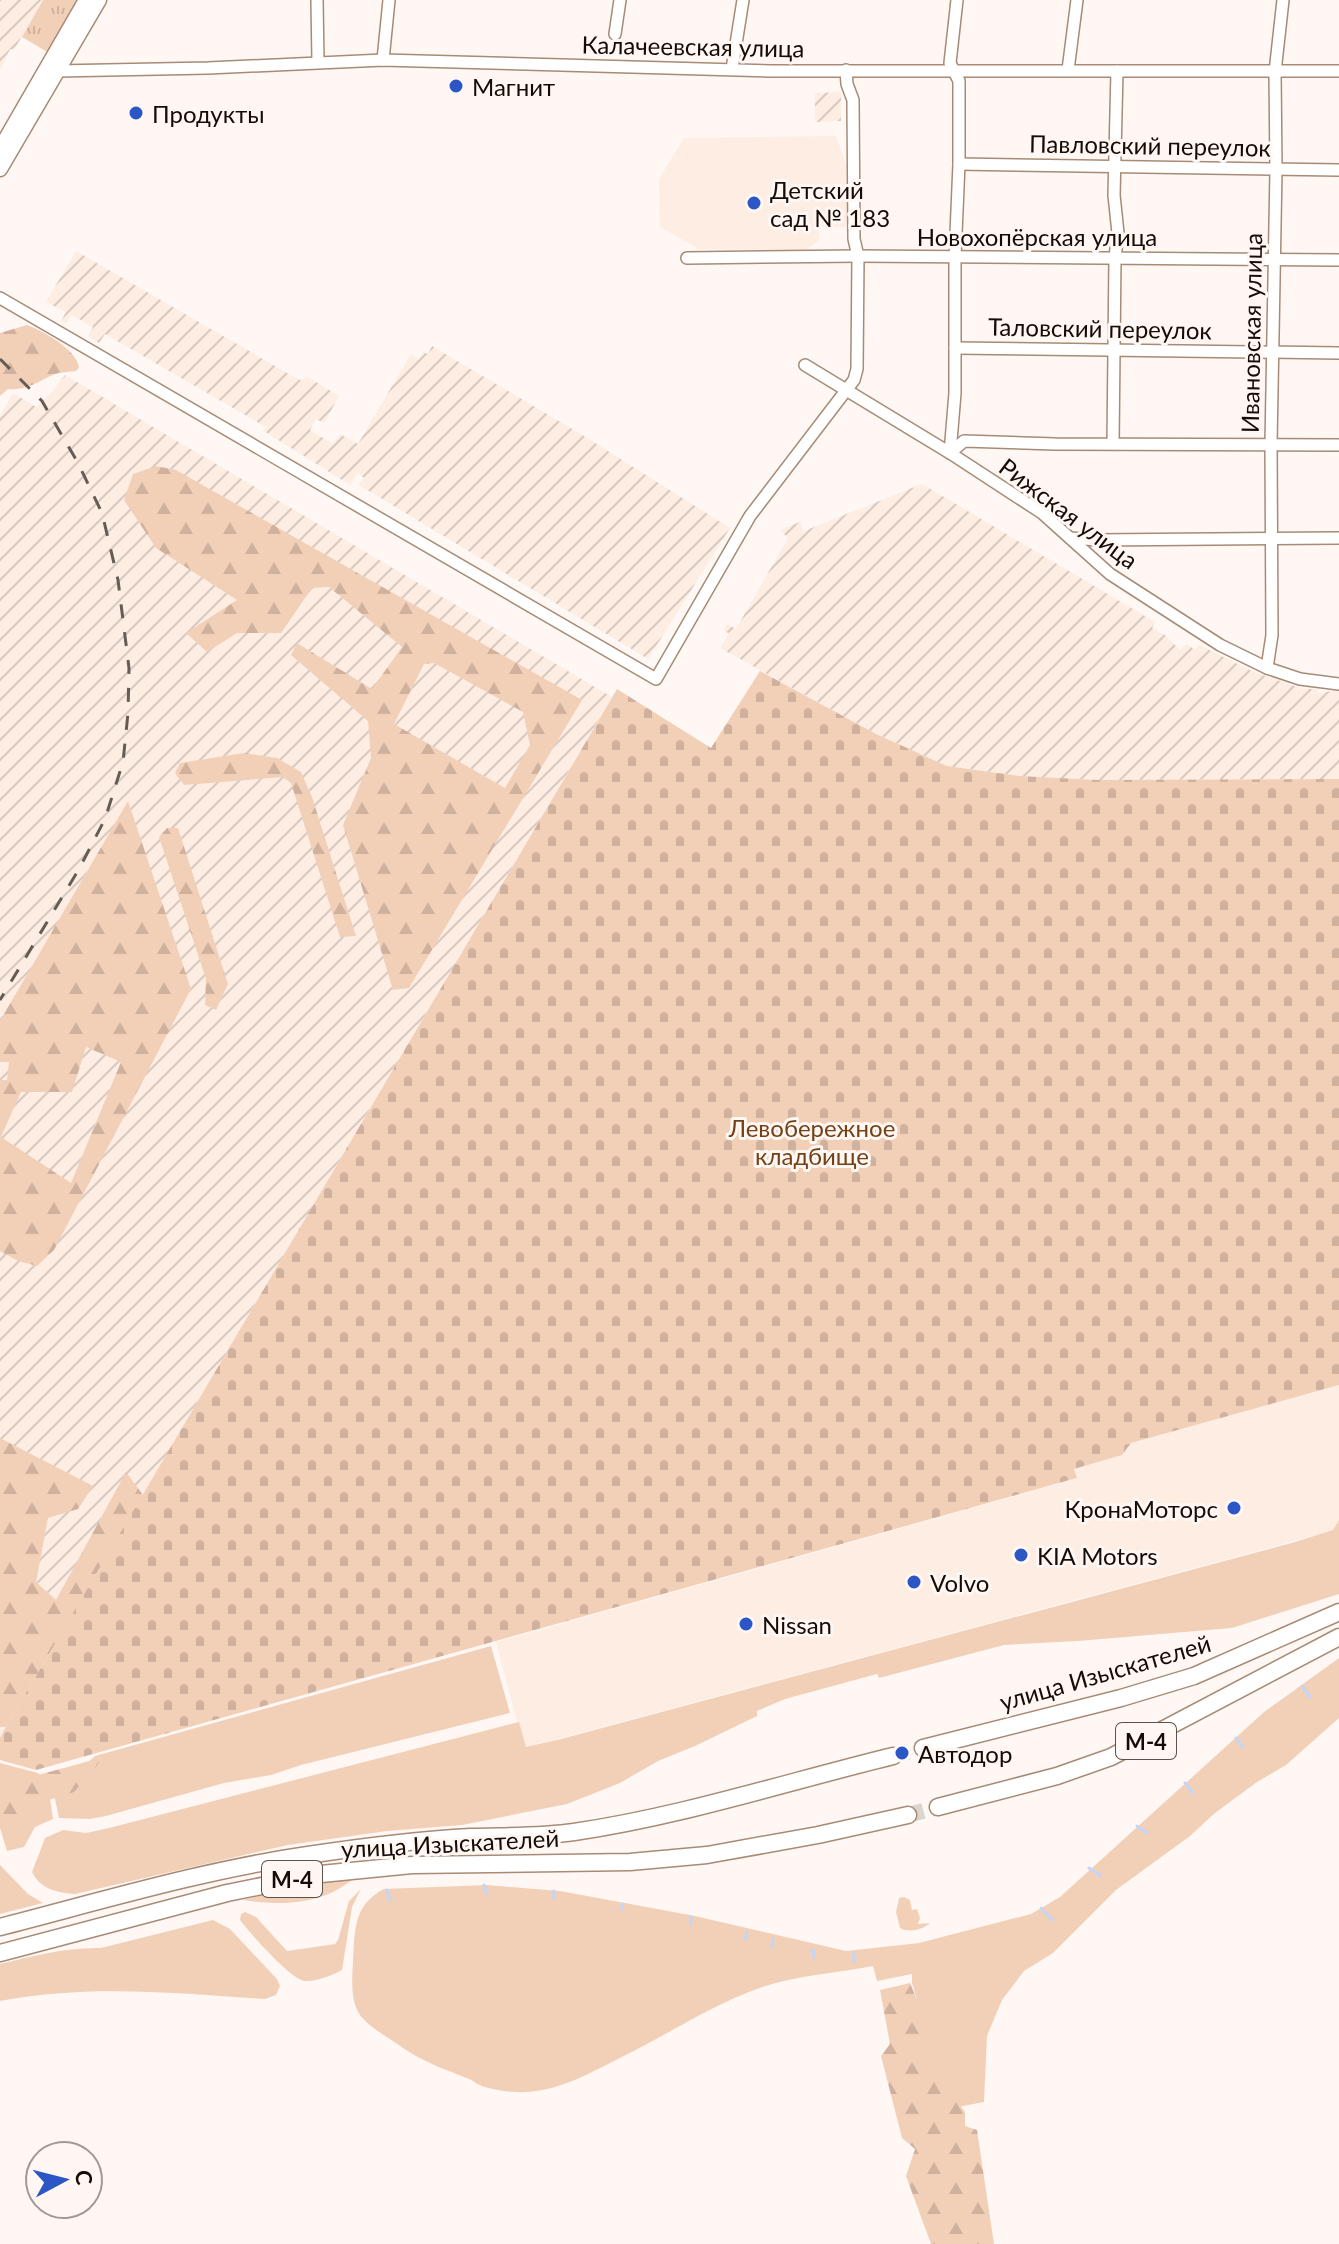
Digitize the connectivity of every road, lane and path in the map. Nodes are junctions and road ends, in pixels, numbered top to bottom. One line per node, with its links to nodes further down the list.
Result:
1 (86, 0): 13 (main road)
2 (99, 0): 13 (main road)
3 (317, 0): 12 (street)
4 (389, 0): 11 (street)
5 (620, 0): 10 (street)
6 (743, 0): 14 (street)
7 (957, 0): 17 (street)
8 (1077, 0): 16 (street)
9 (1283, 0): 20 (street, Ивановская улица)
10 (615, 34)
11 (383, 60): 12 (street, Калачеевская улица); 14 (street, Калачеевская улица)
12 (318, 62): 13 (street, Калачеевская улица)
13 (52, 69): 21 (main road); 24 (main road)
14 (732, 69): 15 (street, Калачеевская улица)
15 (846, 70): 17 (street, Калачеевская улица); 27 (street)
16 (1068, 70): 17 (street, Калачеевская улица); 18 (street, Калачеевская улица)
17 (954, 71): 22 (street)
18 (1117, 71): 20 (street, Калачеевская улица); 23 (street)
19 (1339, 71): 20 (street, Калачеевская улица)
20 (1275, 72): 25 (street, Ивановская улица)
21 (0, 149)
22 (959, 164): 23 (street, Павловский переулок); 28 (street)
23 (1114, 166): 25 (street, Павловский переулок); 29 (street)
24 (0, 169)
25 (1276, 170): 26 (street, Павловский переулок); 31 (street, Ивановская улица)
26 (1339, 170)
27 (858, 256): 28 (street, Новохопёрская улица); 30 (street, Новохопёрская улица); 39 (street)
28 (955, 257): 29 (street, Новохопёрская улица); 34 (street)
29 (1115, 257): 31 (street, Новохопёрская улица); 35 (street)
30 (687, 258)
31 (1274, 260): 32 (street, Новохопёрская улица); 36 (street, Ивановская улица)
32 (1339, 260)
33 (0, 298): 39 (street)
34 (955, 348): 35 (street, Таловский переулок); 43 (street)
35 (1115, 350): 36 (street, Таловский переулок); 40 (street)
36 (1273, 352): 37 (street, Таловский переулок); 41 (street, Ивановская улица)
37 (1339, 353)
38 (805, 365): 39 (street, Рижская улица)
39 (849, 389): 43 (street, Рижская улица)
40 (1113, 443): 41 (street); 43 (street)
41 (1271, 444): 42 (street); 46 (street, Ивановская улица)
42 (1339, 445)
43 (950, 453): 44 (street, Рижская улица)
44 (1069, 538): 46 (street); 47 (street, Рижская улица)
45 (1339, 538): 46 (street)
46 (1273, 539): 47 (street, Ивановская улица)
47 (1267, 668): 48 (street, Рижская улица)
48 (1339, 684)
49 (1339, 1612): 51 (highway, улица Изыскателей / М-4)
50 (1339, 1637): 53 (highway, М-4)
51 (923, 1748)
52 (893, 1756): 55 (highway, улица Изыскателей / М-4)
53 (938, 1807)
54 (908, 1815): 56 (highway, улица Изыскателей / М-4)
55 (0, 1927)
56 (0, 1953)

